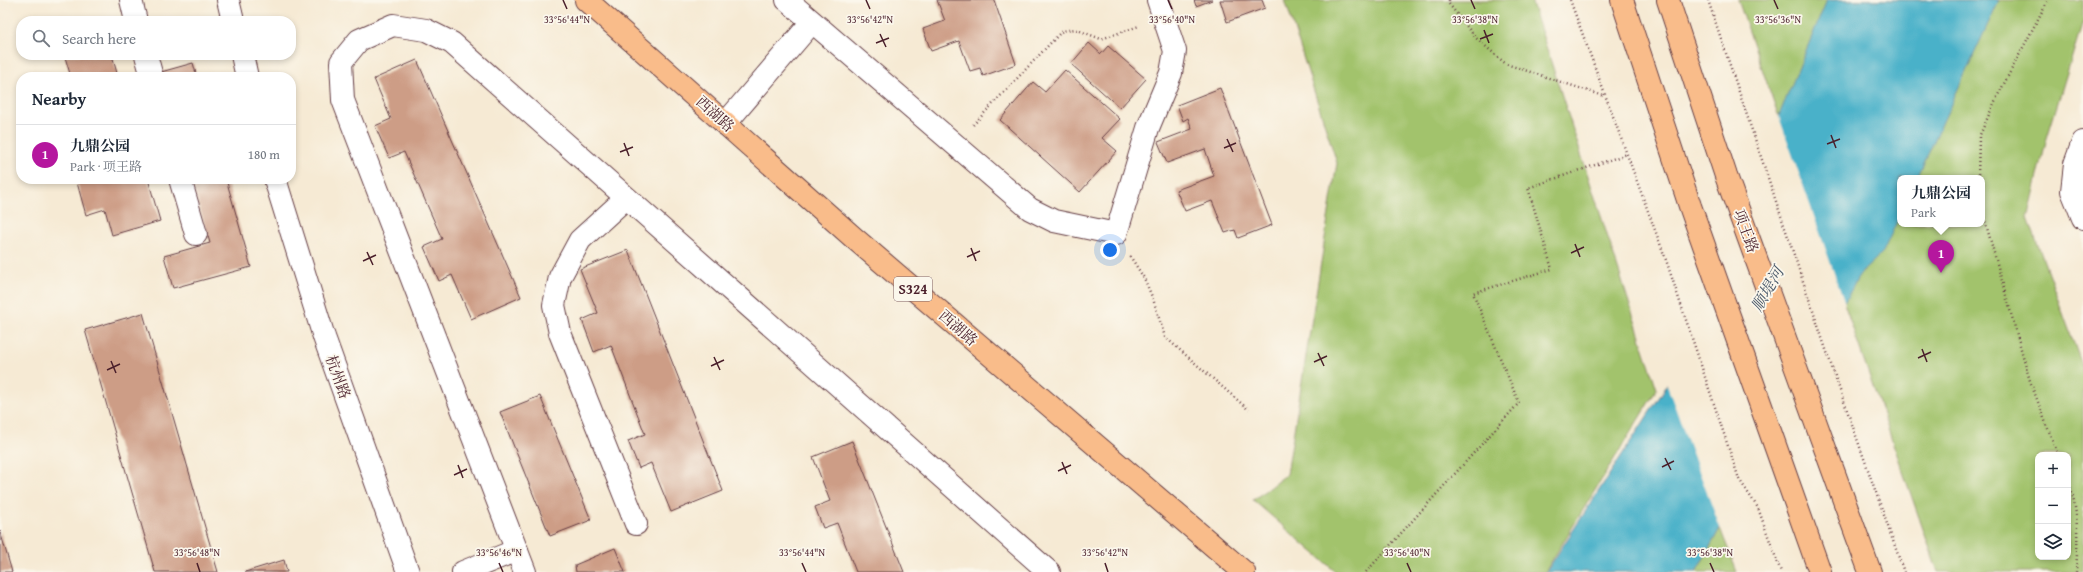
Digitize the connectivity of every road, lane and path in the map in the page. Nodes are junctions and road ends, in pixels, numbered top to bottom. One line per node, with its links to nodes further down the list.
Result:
1 (130, 0): 12 (street)
2 (228, 0): 13 (street)
3 (586, 0): 20 (main road, 西湖路 / S324)
4 (787, 0): 14 (street)
5 (1449, 0): 19 (path)
6 (1570, 0): 19 (path)
7 (1622, 0): 44 (main road)
8 (1668, 0): 45 (main road, 项王路)
9 (1708, 0): 46 (path)
10 (2048, 0): 24 (path)
11 (1160, 8): 22 (path); 31 (street)
12 (135, 16)
13 (232, 16)
14 (812, 22): 20 (street); 22 (street)
15 (147, 60): 17 (street)
16 (243, 60): 18 (street)
17 (151, 72)
18 (246, 72)
19 (1605, 96): 23 (path)
20 (725, 124): 41 (main road, 西湖路 / S324)
21 (2083, 142): 28 (street)
22 (955, 144): 31 (street)
23 (1627, 154): 42 (path); 43 (path)
24 (1978, 175)
25 (181, 184): 30 (street)
26 (278, 184): 37 (street, 杭州路)
27 (626, 198): 35 (street); 36 (street); 40 (street)
28 (2083, 218)
29 (1985, 221): 33 (path)
30 (196, 234)
31 (1116, 234): 32 (path)
32 (1249, 410)
33 (2057, 452)
34 (2071, 487): 47 (path)
35 (636, 524)
36 (517, 550): 38 (street); 39 (street)
37 (408, 572)
38 (463, 572)
39 (525, 572)
40 (1049, 572)
41 (1244, 572)
42 (1366, 572)
43 (1781, 572)
44 (1820, 572)
45 (1870, 572)
46 (1904, 572)
47 (2076, 572)

